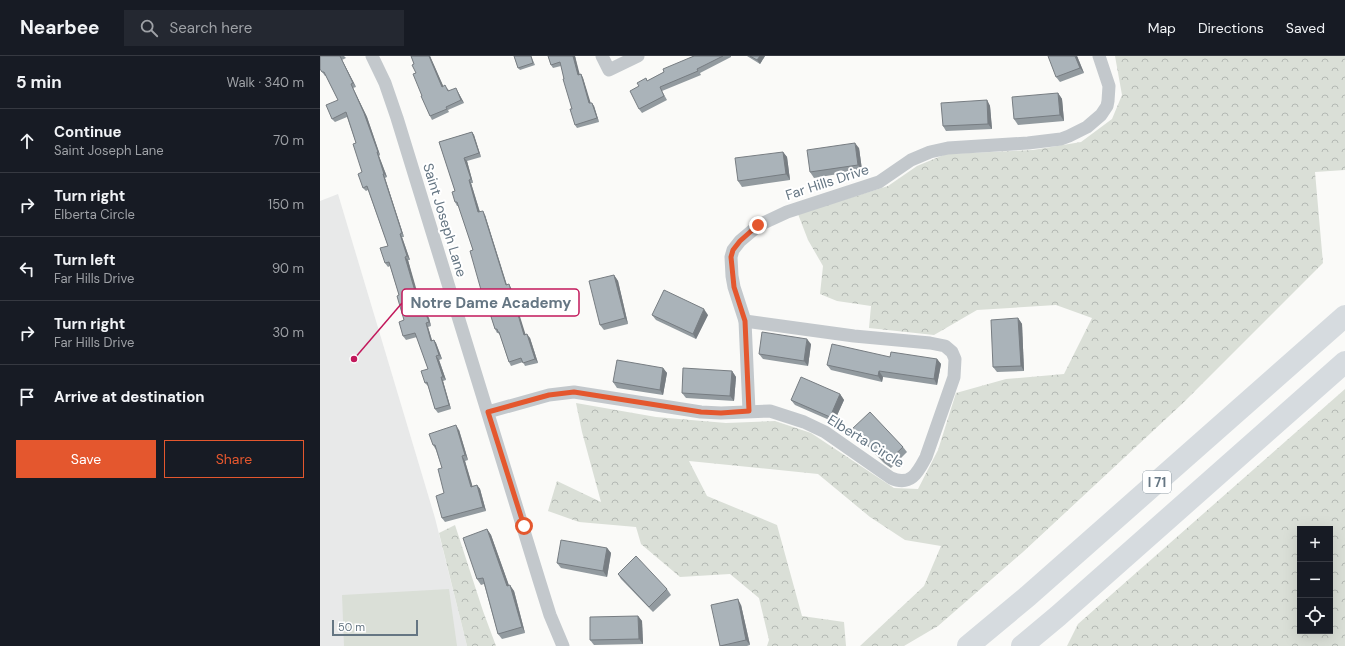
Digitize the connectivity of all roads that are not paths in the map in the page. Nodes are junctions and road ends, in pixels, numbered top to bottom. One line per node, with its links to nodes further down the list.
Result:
1 (372, 56): 9 (street, Saint Joseph Lane)
2 (602, 56): 3 (street)
3 (638, 56)
4 (1099, 56): 6 (street, Far Hills Drive)
5 (1345, 316): 11 (highway, I 71)
6 (745, 321): 8 (street, Far Hills Drive); 8 (street, Elberta Circle)
7 (1345, 362): 12 (highway, I 71)
8 (749, 411): 9 (street, Elberta Circle)
9 (488, 412): 10 (street, Saint Joseph Lane)
10 (563, 646)
11 (968, 646)
12 (1022, 646)

